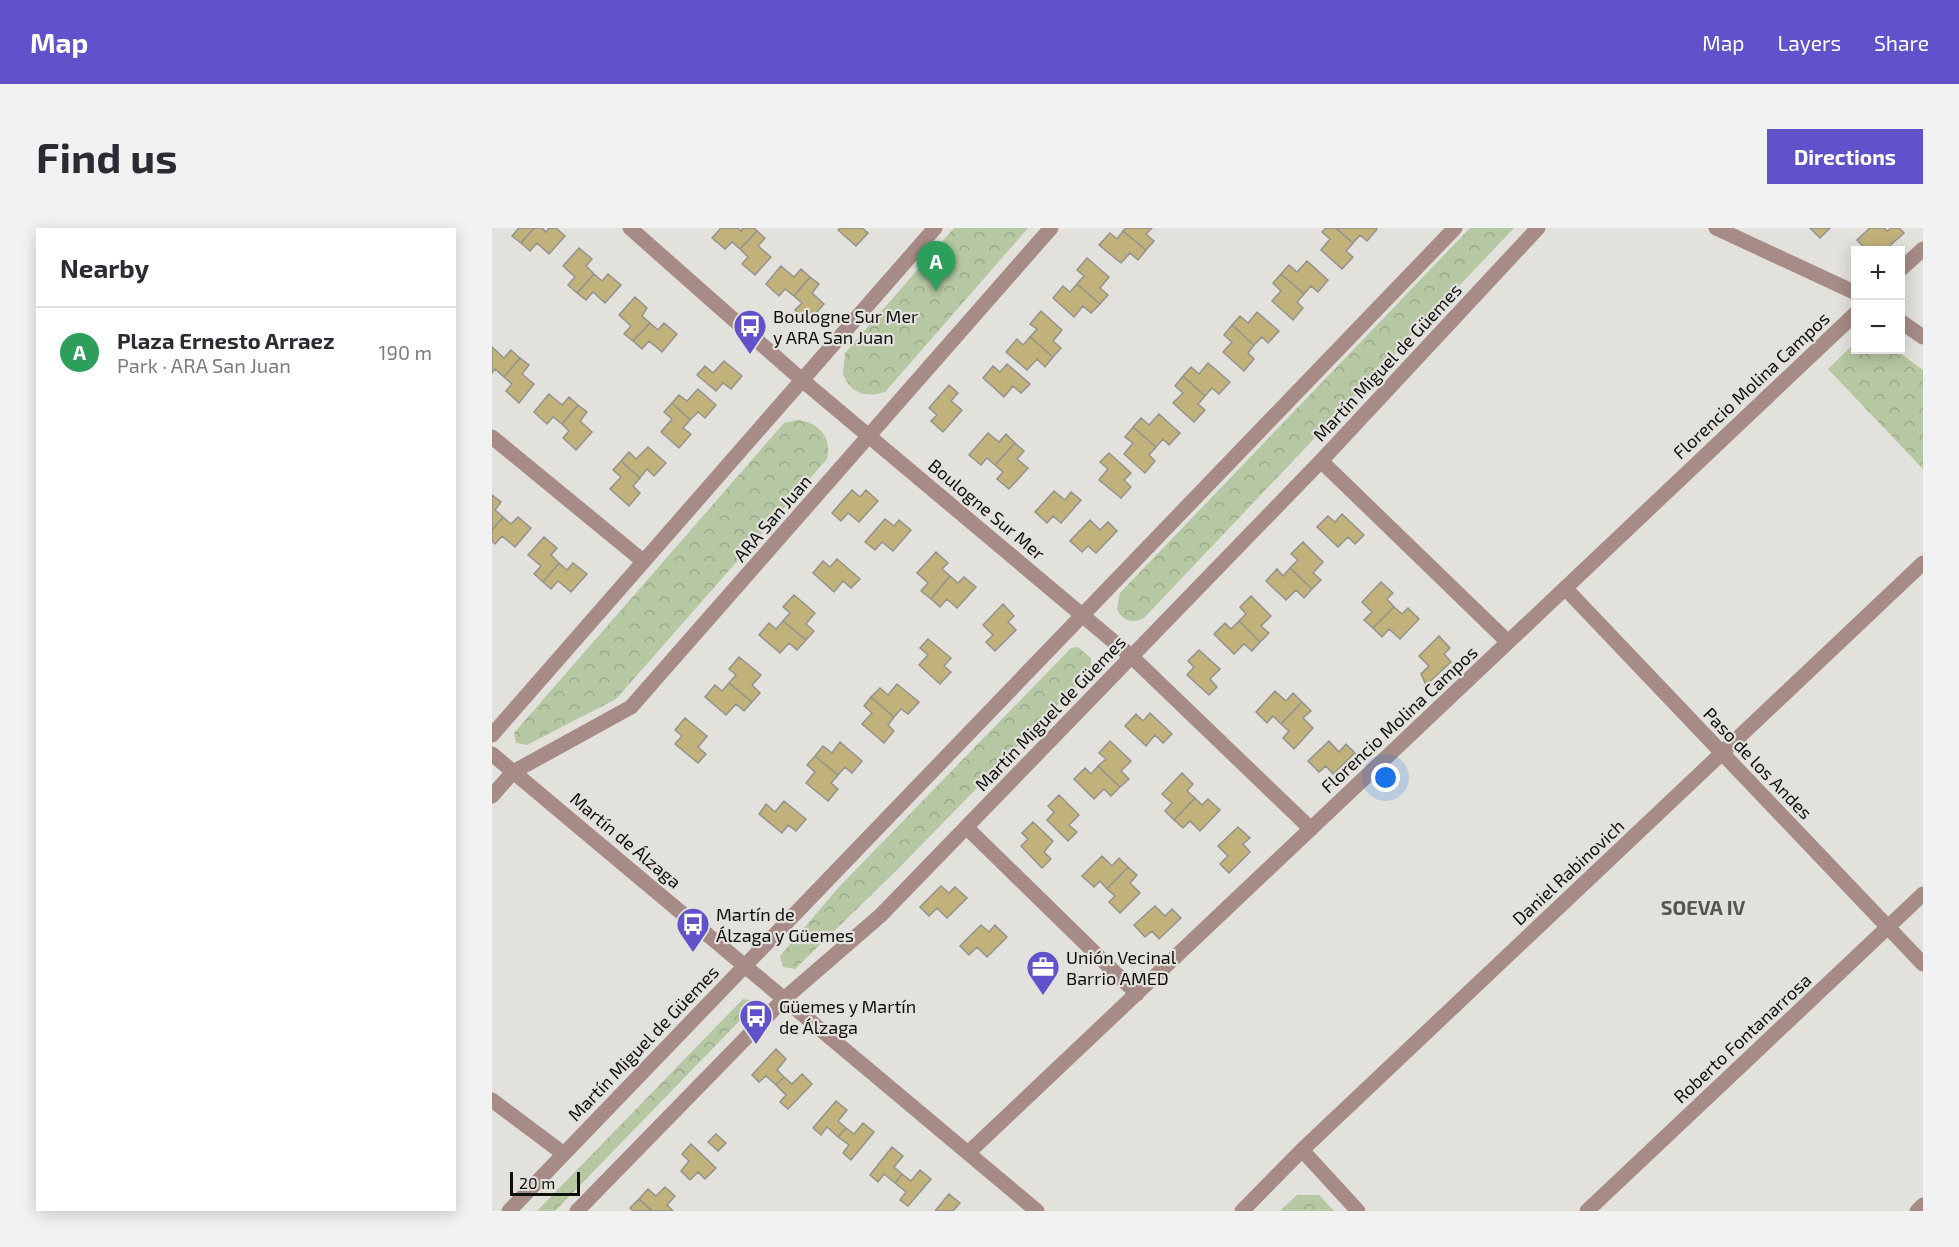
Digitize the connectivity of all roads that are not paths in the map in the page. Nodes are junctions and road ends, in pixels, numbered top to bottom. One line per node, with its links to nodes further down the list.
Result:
1 (630, 228): 13 (street, Boulogne Sur Mer)
2 (934, 228): 13 (street)
3 (1051, 228): 15 (street, ARA San Juan)
4 (1455, 228): 20 (street, Martín Miguel de Güemes)
5 (1538, 228): 16 (street, Martín Miguel de Güemes)
6 (1716, 228): 9 (street)
7 (1923, 249): 8 (street)
8 (1905, 265)
9 (1851, 291)
10 (1851, 318): 19 (street, Florencio Molina Campos)
11 (1905, 324): 12 (street)
12 (1923, 337)
13 (802, 380): 15 (street, Boulogne Sur Mer); 17 (street)
14 (492, 437): 17 (street)
15 (869, 437): 20 (street, Boulogne Sur Mer); 26 (street, ARA San Juan)
16 (1321, 461): 21 (street); 22 (street, Martín Miguel de Güemes)
17 (643, 561): 23 (street)
18 (1923, 563): 24 (street, Daniel Rabinovich)
19 (1565, 588): 21 (street, Florencio Molina Campos); 24 (street, Paso de los Andes)
20 (1083, 615): 22 (street, Boulogne Sur Mer); 33 (street, Martín Miguel de Güemes)
21 (1508, 642): 29 (street, Florencio Molina Campos)
22 (1132, 657): 28 (street, Martín Miguel de Güemes); 29 (street, Boulogne Sur Mer)
23 (492, 735)
24 (1722, 753): 31 (street, Paso de los Andes); 37 (street, Daniel Rabinovich)
25 (492, 754): 26 (street, Martín de Álzaga)
26 (513, 772): 27 (street, ARA San Juan); 33 (street, Martín de Álzaga)
27 (492, 796)
28 (966, 827): 34 (street); 35 (street, Martín Miguel de Güemes)
29 (1311, 829): 34 (street, Florencio Molina Campos)
30 (1923, 894): 31 (street, Roberto Fontanarrosa)
31 (1888, 927): 32 (street, Paso de los Andes); 46 (street, Roberto Fontanarrosa)
32 (1923, 964)
33 (744, 966): 35 (street, Martín de Álzaga); 39 (street, Martín Miguel de Güemes)
34 (1137, 994): 38 (street, Florencio Molina Campos)
35 (784, 999): 38 (street, Martín de Álzaga); 42 (street, Martín Miguel de Güemes)
36 (492, 1100): 39 (street)
37 (1302, 1150): 44 (street, Daniel Rabinovich); 45 (street)
38 (968, 1153): 43 (street, Martín de Álzaga)
39 (564, 1154): 41 (street, Martín Miguel de Güemes)
40 (1923, 1205): 47 (street)
41 (508, 1211)
42 (577, 1211)
43 (1037, 1211)
44 (1242, 1211)
45 (1358, 1211)
46 (1587, 1211)
47 (1917, 1211)

